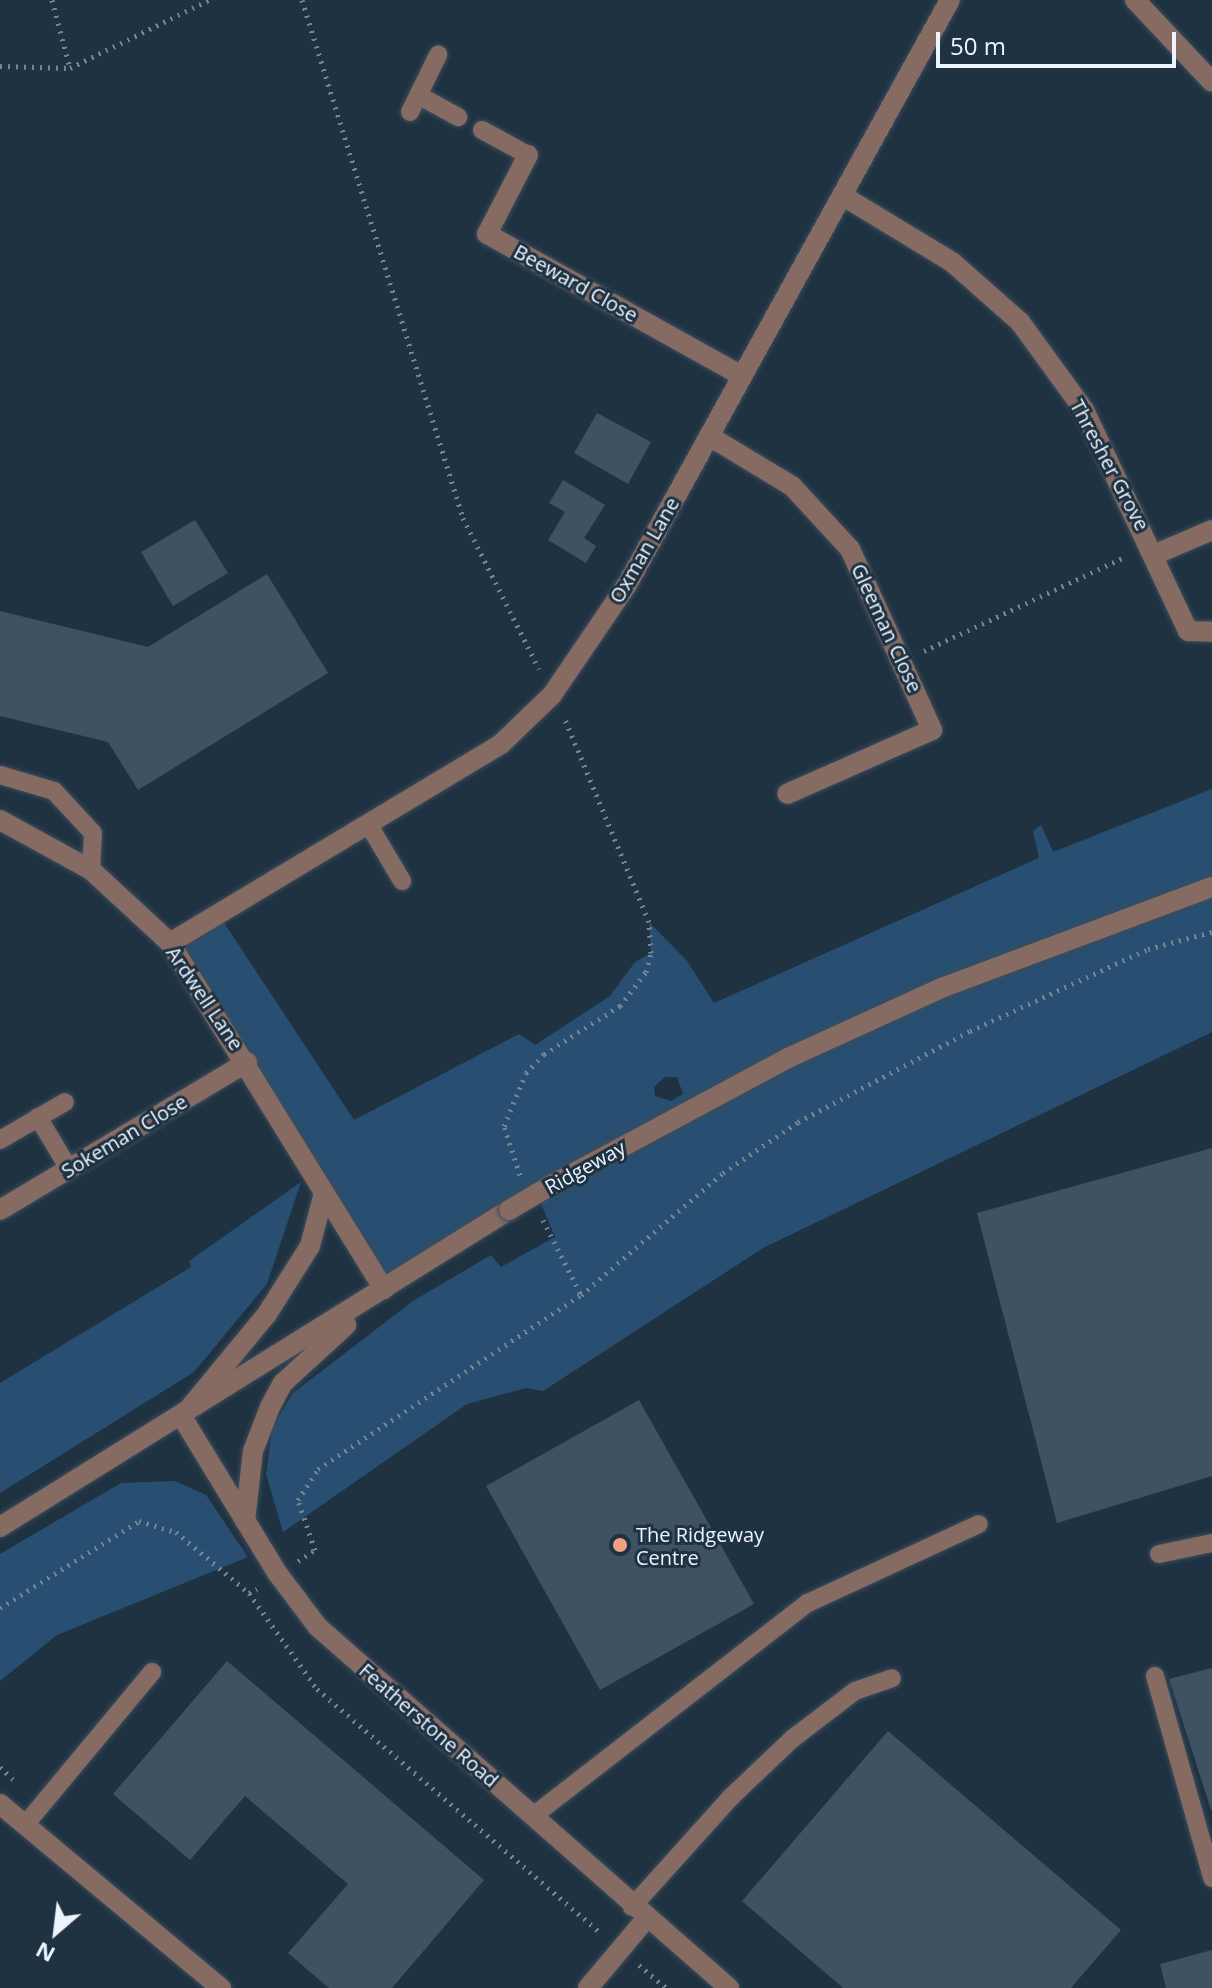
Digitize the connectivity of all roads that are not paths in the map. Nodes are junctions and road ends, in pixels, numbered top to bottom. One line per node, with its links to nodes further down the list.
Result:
1 (950, 0): 10 (street, Oxman Lane)
2 (1135, 0): 4 (street)
3 (438, 55): 5 (lane)
4 (1212, 82)
5 (418, 95): 6 (lane); 7 (lane)
6 (410, 112)
7 (458, 117)
8 (482, 130): 9 (lane)
9 (528, 155): 11 (street, Beeward Close)
10 (843, 196): 11 (street, Oxman Lane); 14 (street, Thresher Grove)
11 (742, 376): 12 (street, Oxman Lane)
12 (709, 436): 17 (street, Gleeman Close); 19 (street, Oxman Lane)
13 (1212, 530): 14 (street, Thresher Grove)
14 (1154, 549): 15 (street, Thresher Grove)
15 (1212, 632)
16 (0, 775): 20 (lane)
17 (787, 794)
18 (0, 820): 20 (street, Ardwell Lane)
19 (370, 827): 21 (lane); 23 (street, Oxman Lane)
20 (91, 870): 23 (street, Ardwell Lane)
21 (402, 881)
22 (1212, 887): 31 (street, Ridgeway, bridge)
23 (170, 943): 24 (street, Ardwell Lane)
24 (247, 1062): 28 (street, Sokeman Close); 29 (street, Ardwell Lane)
25 (65, 1102): 26 (lane)
26 (38, 1117): 27 (lane); 28 (lane)
27 (0, 1140)
28 (69, 1169): 30 (street, Sokeman Close)
29 (324, 1193): 31 (street, Ardwell Lane); 32 (street)
30 (0, 1210)
31 (384, 1289): 32 (street, Ridgeway); 33 (street)
32 (182, 1417): 33 (street, Featherstone Road); 35 (street, Ridgeway)
33 (245, 1521): 42 (street, Featherstone Road)
34 (979, 1524): 42 (lane)
35 (0, 1527)
36 (1212, 1543): 37 (lane)
37 (1159, 1554)
38 (152, 1672): 43 (lane)
39 (1155, 1676): 44 (lane)
40 (892, 1678): 45 (lane)
41 (0, 1804): 43 (street)
42 (533, 1816): 45 (street, Featherstone Road)
43 (25, 1825): 46 (street)
44 (1212, 1878)
45 (639, 1913): 47 (street); 48 (street, Featherstone Road)
46 (221, 1988)
47 (588, 1988)
48 (729, 1988)

